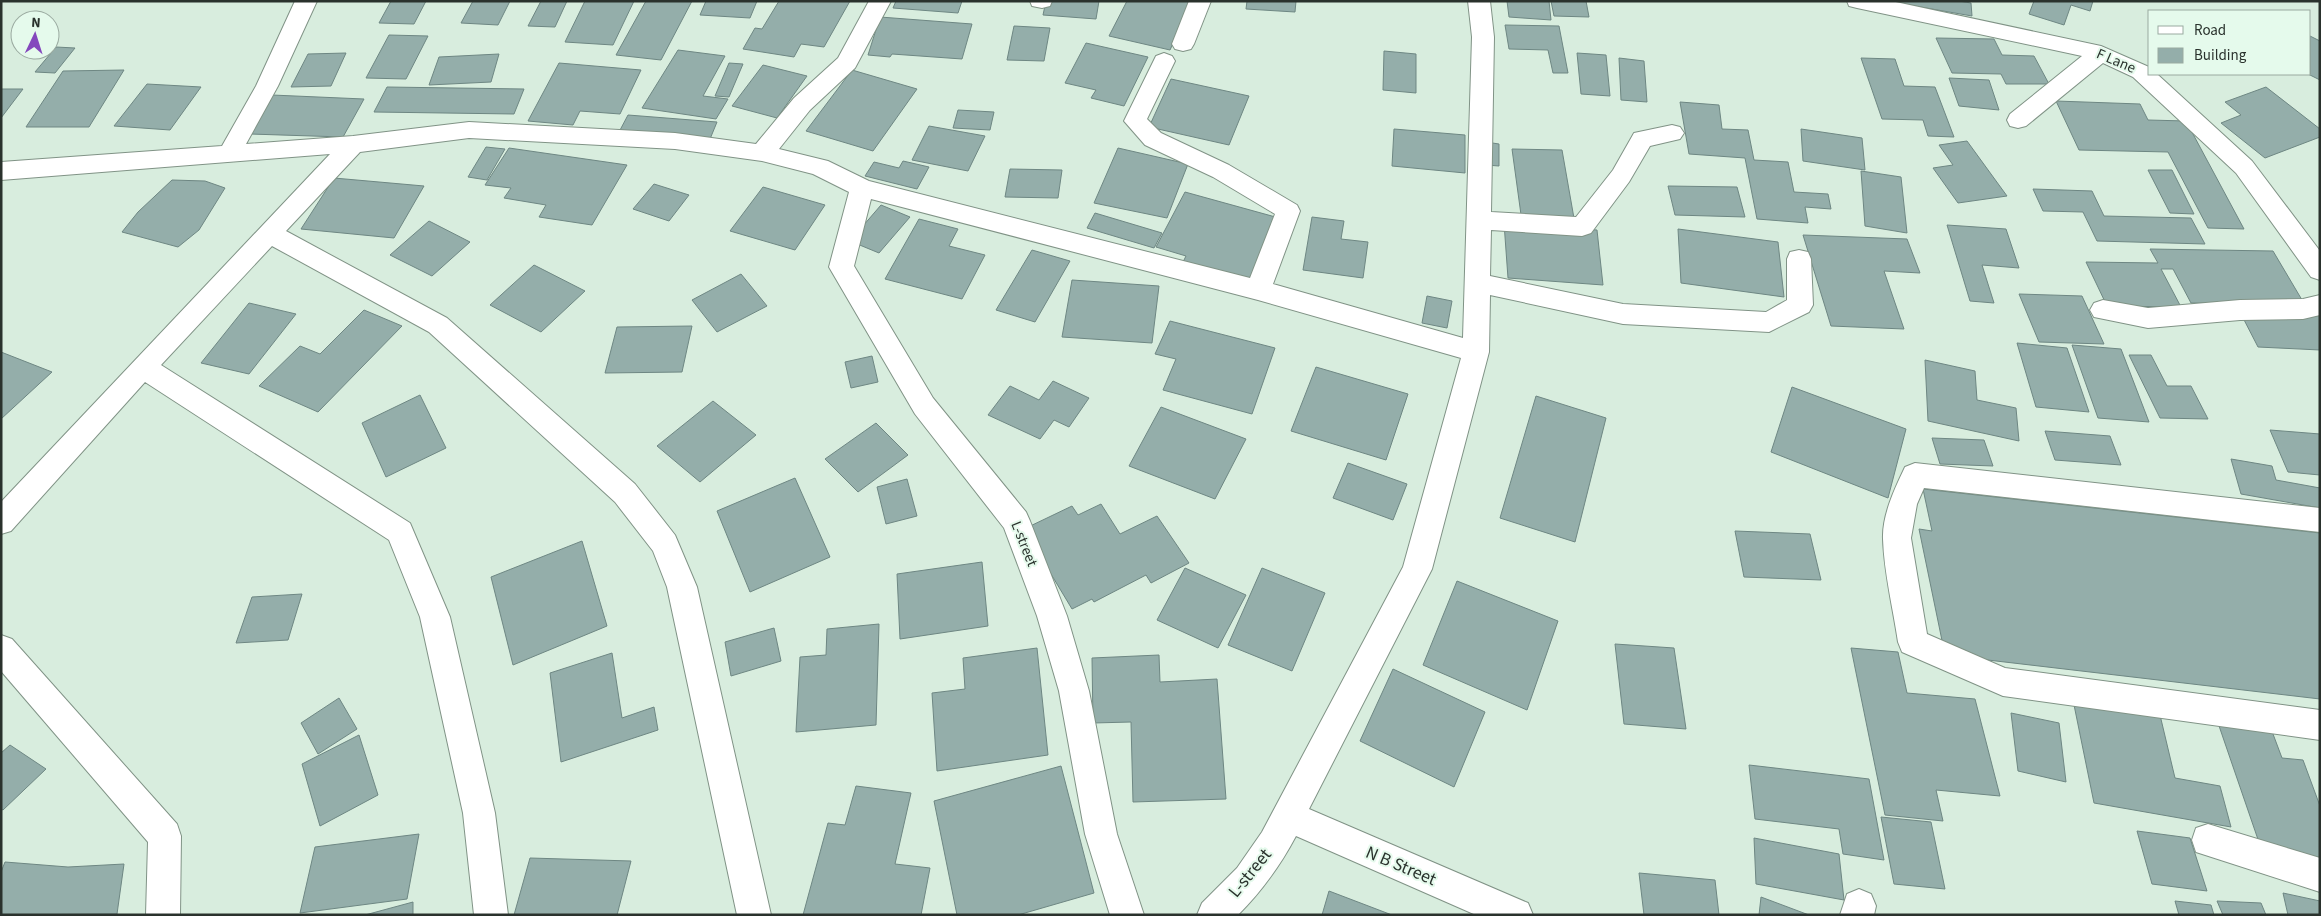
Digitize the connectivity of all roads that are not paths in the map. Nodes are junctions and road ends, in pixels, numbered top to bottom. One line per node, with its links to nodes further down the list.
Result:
1 (306, 1): 13 (street)
2 (880, 1): 12 (street)
3 (1200, 1): 6 (street)
4 (1479, 1): 16 (street, L-street)
5 (1857, 1): 7 (street, F Lane)
6 (1183, 44)
7 (2101, 53): 9 (street); 19 (street, F Lane)
8 (1164, 61): 21 (street)
9 (2018, 120)
10 (1672, 133): 16 (street)
11 (353, 144): 12 (street); 13 (street); 17 (street)
12 (762, 152): 15 (street)
13 (229, 154): 14 (street)
14 (1, 171)
15 (862, 188): 21 (street); 36 (street, L-street)
16 (1480, 220): 20 (street, L-street)
17 (268, 233): 25 (street); 35 (street)
18 (1799, 259): 20 (street)
19 (2320, 270)
20 (1479, 283): 24 (street, L-street)
21 (1258, 290): 24 (street)
22 (2320, 305): 23 (street)
23 (2103, 310)
24 (1476, 352): 30 (street, L-street)
25 (143, 367): 27 (street); 34 (street)
26 (2320, 520): 29 (street)
27 (1, 522)
28 (1, 650): 33 (street)
29 (2320, 725)
30 (1284, 822): 37 (street, L-street); 38 (street, N B Street)
31 (2208, 840): 32 (street)
32 (2320, 875)
33 (162, 915)
34 (491, 915)
35 (754, 915)
36 (1127, 915)
37 (1214, 915)
38 (1516, 915)

